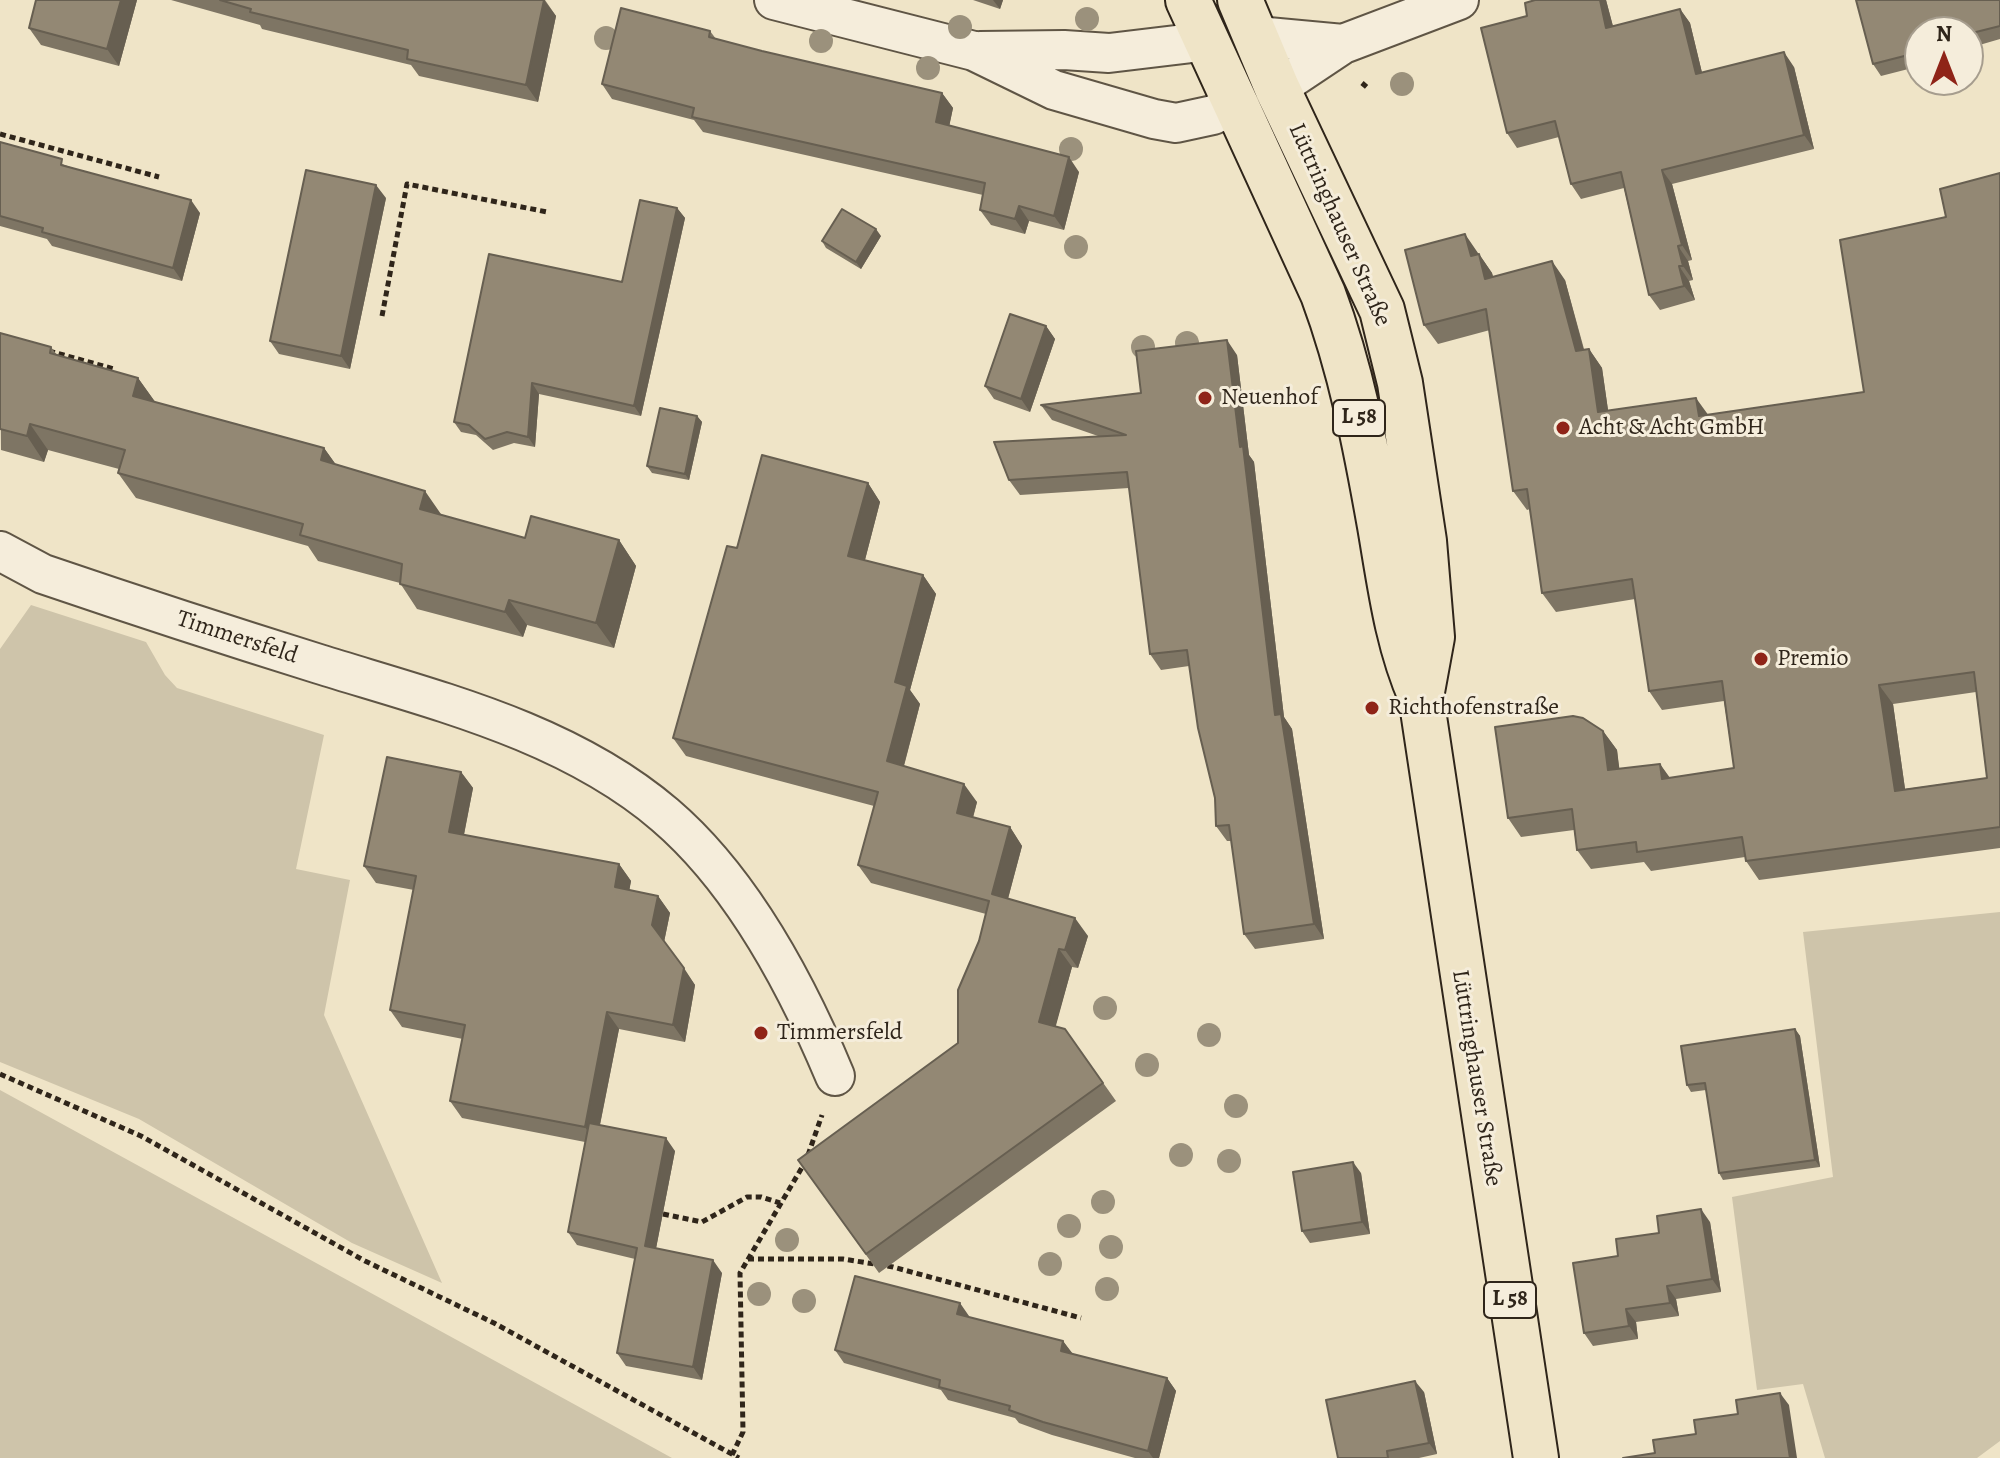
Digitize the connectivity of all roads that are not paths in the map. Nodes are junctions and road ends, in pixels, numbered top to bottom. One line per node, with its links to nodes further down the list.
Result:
1 (774, 0): 7 (street)
2 (1188, 0): 5 (main road, L 58)
3 (1459, 0): 6 (street)
4 (1248, 18): 5 (main road); 6 (street); 8 (main road, L 58)
5 (1209, 41): 7 (street); 9 (main road, L 58)
6 (1343, 44): 8 (street)
7 (974, 51): 9 (street)
8 (1277, 88): 9 (main road); 11 (main road, Lüttringhauser Straße / L 58)
9 (1237, 104): 11 (main road, Lüttringhauser Straße / L 58)
10 (0, 551): 12 (street, Timmersfeld)
11 (1421, 697): 13 (main road, Lüttringhauser Straße / L 58)
12 (835, 1076)
13 (1536, 1458)

